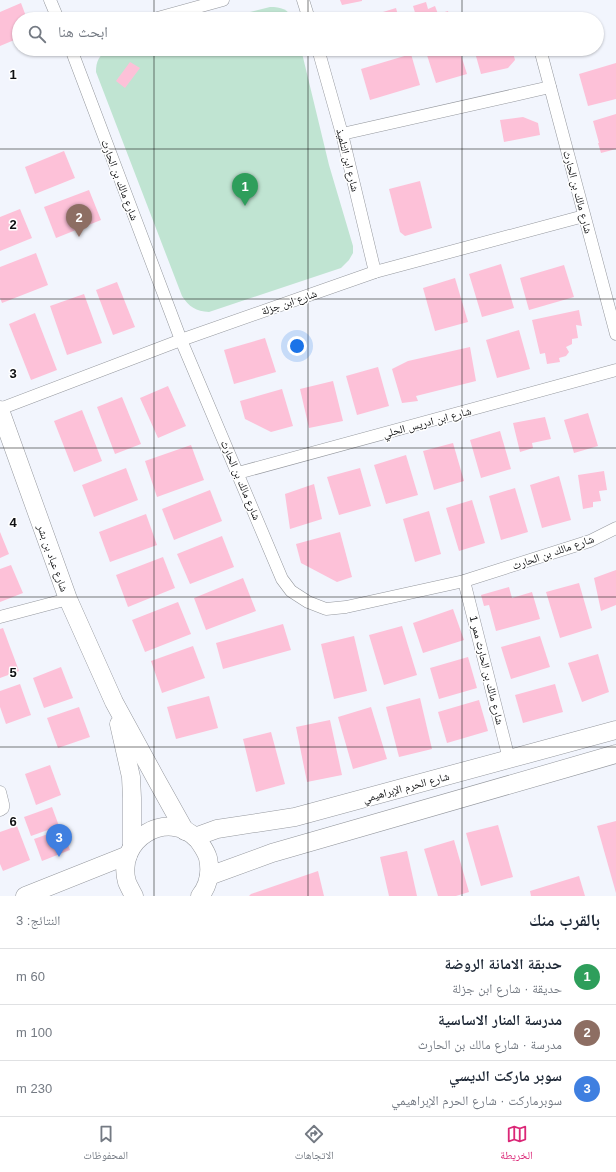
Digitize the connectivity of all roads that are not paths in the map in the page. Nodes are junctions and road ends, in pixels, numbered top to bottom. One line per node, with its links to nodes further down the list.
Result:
1 (50, 0): 4 (street)
2 (223, 0): 5 (street)
3 (304, 0): 6 (street)
4 (55, 12)
5 (179, 12)
6 (307, 12)
7 (74, 56): 15 (street, شارع مالك بن الحارث)
8 (320, 56): 11 (street, شارع ابن التلميذ)
9 (542, 56): 10 (street, شارع مالك بن الحارث)
10 (550, 87): 11 (street); 12 (street, شارع مالك بن الحارث)
11 (342, 134): 13 (street, شارع ابن التلميذ)
12 (584, 216): 13 (street, شارع ابن جزلة); 14 (street, شارع مالك بن الحارث)
13 (375, 272): 15 (street, شارع ابن جزلة)
14 (616, 334)
15 (181, 340): 17 (street, شارع ابن جزلة); 18 (street, شارع مالك بن الحارث)
16 (616, 370): 18 (street, شارع ابن ادريس الحلي)
17 (0, 410): 21 (street, شارع عباد بن بشر)
18 (238, 474): 20 (street, شارع مالك بن الحارث)
19 (616, 528): 20 (street, شارع مالك بن الحارث)
20 (464, 581): 26 (street, شارع مالك بن الحارث ممر 1)
21 (68, 598): 22 (street); 23 (street, شارع عباد بن بشر)
22 (0, 617)
23 (114, 702): 29 (street, شارع عباد بن بشر); 30 (street, شارع عباد بن بشر)
24 (616, 730): 26 (street, شارع الحرم الإبراهيمي)
25 (616, 754): 31 (street)
26 (509, 759): 29 (street, شارع الحرم الإبراهيمي)
27 (0, 792): 28 (street)
28 (0, 810)
29 (190, 834): 30 (street); 31 (street, شارع عباد بن بشر)
30 (130, 850): 32 (street); 33 (street, شارع عباد بن بشر)
31 (209, 876): 34 (street)
32 (25, 896)
33 (134, 896)
34 (201, 896)

